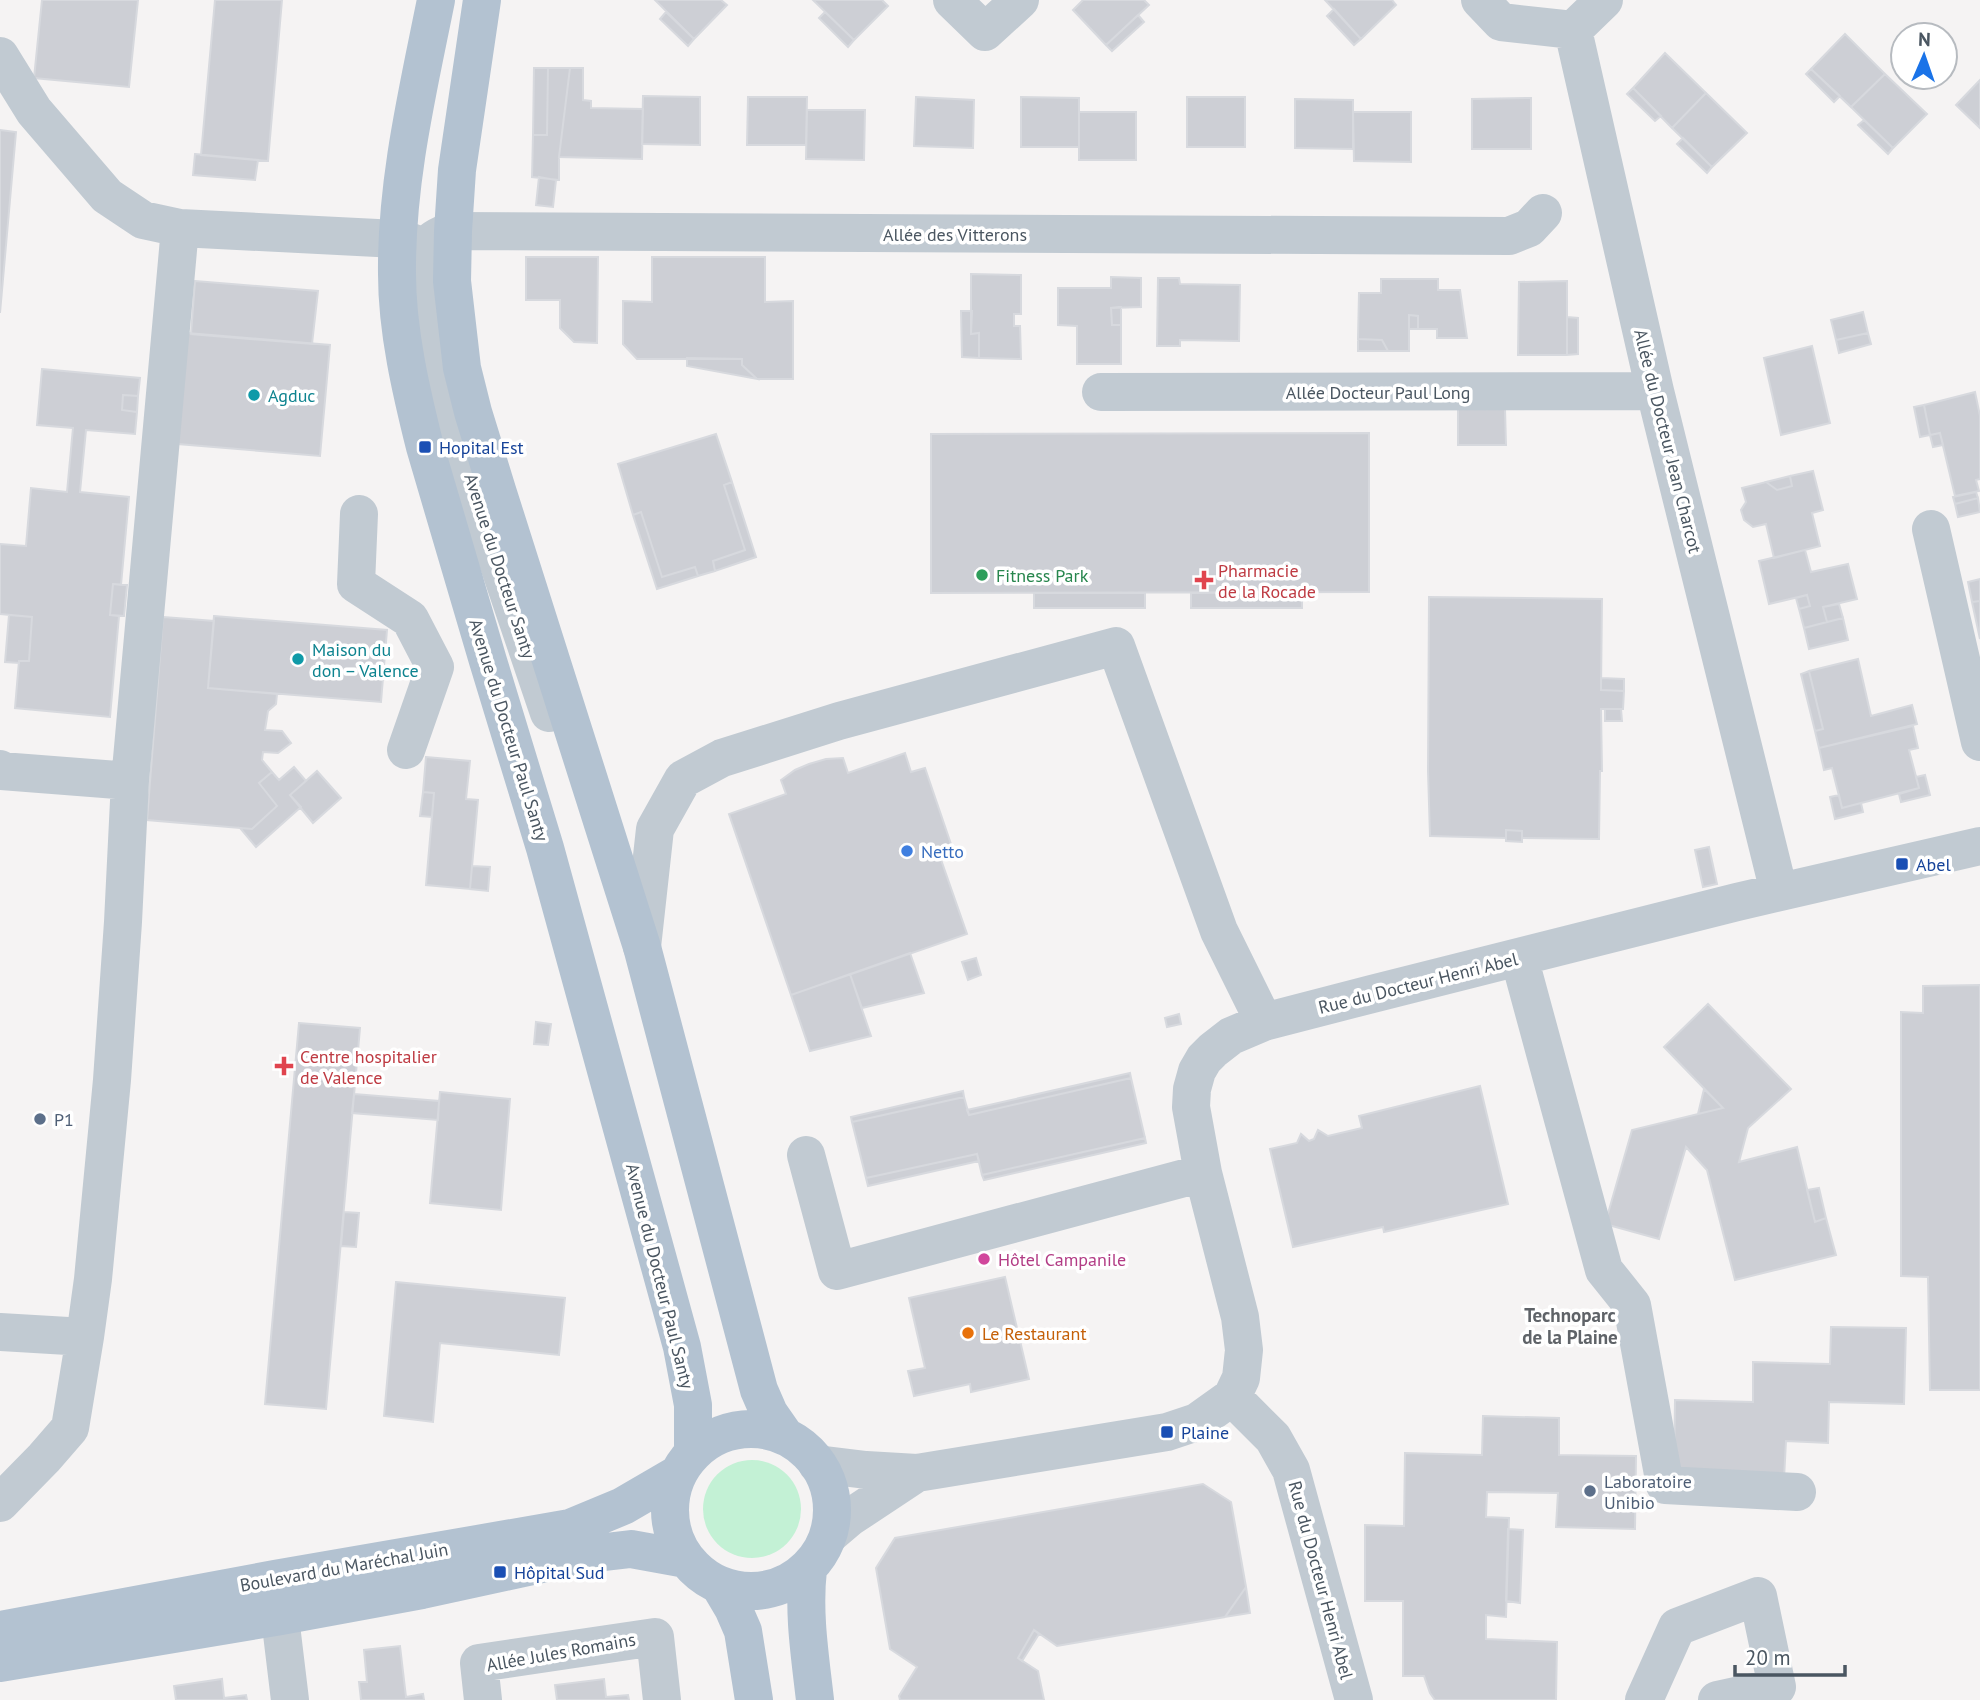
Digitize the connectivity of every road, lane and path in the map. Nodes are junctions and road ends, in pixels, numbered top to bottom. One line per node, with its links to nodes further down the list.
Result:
1 (436, 0): 11 (main road, Avenue du Docteur Paul Santy)
2 (482, 0): 11 (main road, Avenue du Docteur Paul Santy)
3 (951, 0): 4 (street)
4 (1020, 0)
5 (1480, 0): 7 (street)
6 (1604, 0): 7 (street)
7 (1573, 30): 12 (street, Allée du Docteur Jean Charcot)
8 (0, 55): 10 (street, Allée des Vitterons)
9 (1543, 213): 11 (street, Allée des Vitterons)
10 (180, 228): 11 (street, Allée des Vitterons); 19 (street)
11 (424, 240): 22 (main road, Avenue du Docteur Paul Santy); 31 (main road, Avenue du Docteur Paul Santy)
12 (1655, 391): 13 (street, Allée Docteur Paul Long); 21 (street, Allée du Docteur Jean Charcot)
13 (1101, 392)
14 (359, 514): 17 (street)
15 (1931, 529): 16 (street)
16 (1980, 742)
17 (405, 750)
18 (0, 769): 19 (street)
19 (130, 781): 28 (street)
20 (1980, 846): 21 (street, Rue du Docteur Henri Abel)
21 (1779, 892): 23 (street, Rue du Docteur Henri Abel)
22 (642, 947): 24 (street); 30 (main road, Avenue du Docteur Paul Santy)
23 (1519, 957): 24 (street, Rue du Docteur Henri Abel); 34 (street)
24 (1264, 1022): 26 (street, Rue du Docteur Henri Abel)
25 (806, 1155): 26 (street)
26 (1203, 1173): 29 (street, Rue du Docteur Henri Abel)
27 (0, 1332): 28 (street)
28 (85, 1337): 35 (street)
29 (1232, 1397): 33 (street); 49 (street, Rue du Docteur Henri Abel)
30 (785, 1436): 31 (main road); 32 (main road)
31 (686, 1464): 37 (main road); 39 (main road, Boulevard du Maréchal Juin)
32 (817, 1464): 33 (street); 36 (main road)
33 (917, 1473): 36 (street)
34 (1797, 1492)
35 (0, 1503)
36 (829, 1535): 38 (main road)
37 (686, 1559): 40 (main road); 41 (main road, Boulevard du Maréchal Juin)
38 (808, 1569): 40 (main road); 48 (main road)
39 (275, 1579): 41 (street); 42 (main road, Boulevard du Maréchal Juin)
40 (720, 1586): 47 (main road)
41 (281, 1616): 43 (main road, Boulevard du Maréchal Juin); 44 (street)
42 (0, 1630)
43 (0, 1664)
44 (290, 1700)
45 (483, 1700): 46 (street, Allée Jules Romains)
46 (662, 1700)
47 (754, 1700)
48 (815, 1700)
49 (1354, 1700)
50 (1644, 1700): 51 (street)
51 (1717, 1700)

